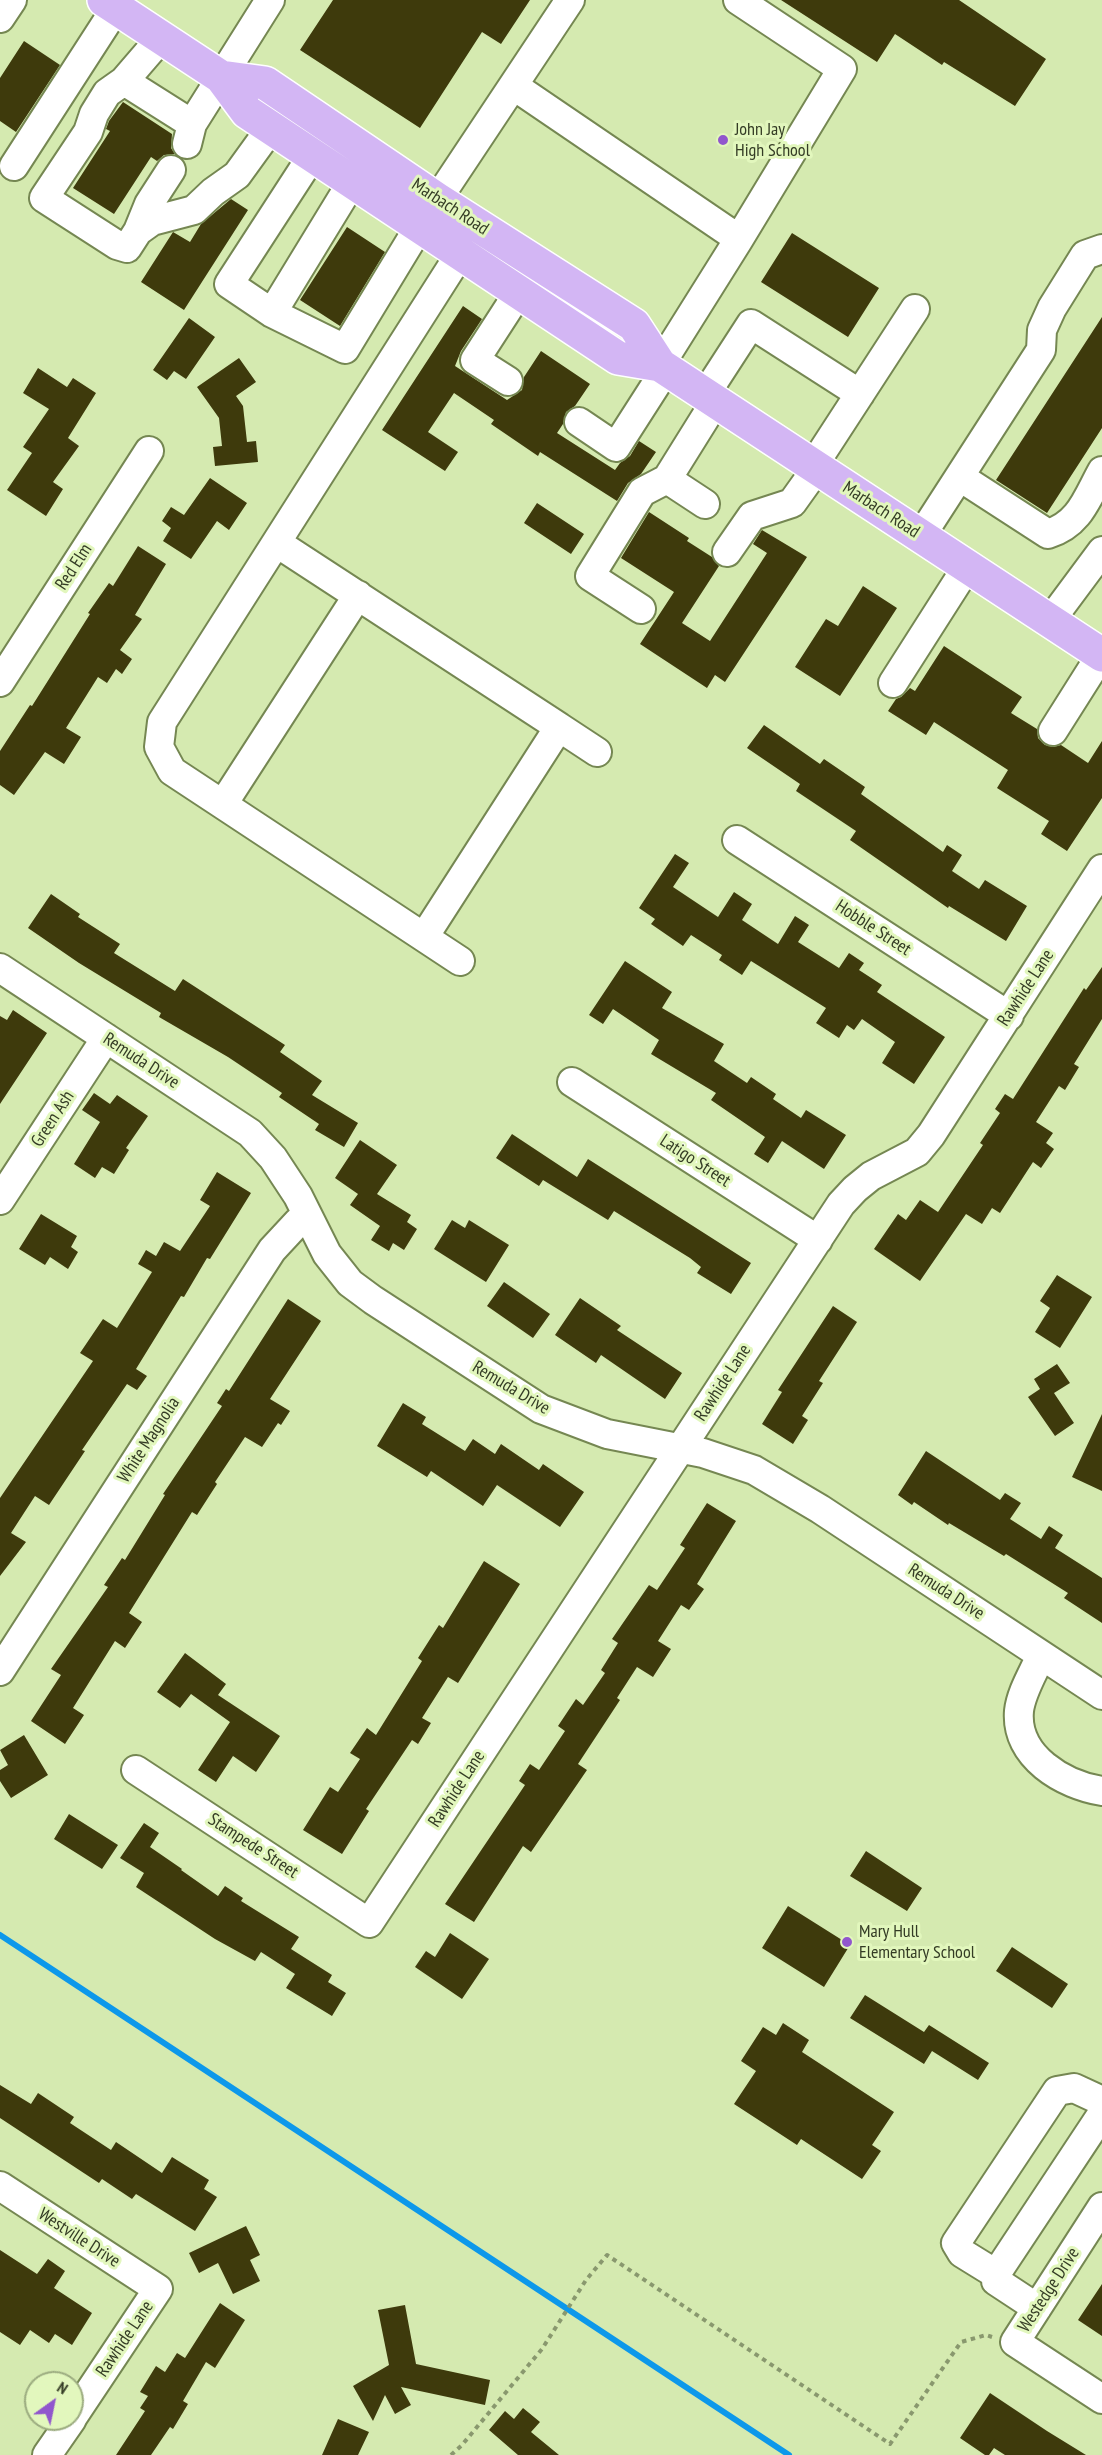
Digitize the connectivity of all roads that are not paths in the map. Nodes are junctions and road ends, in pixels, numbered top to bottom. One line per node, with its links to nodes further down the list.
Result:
1 (270, 0): 6 (street)
2 (570, 0): 8 (street)
3 (738, 0): 17 (street)
4 (110, 4): 5 (main road, Marbach Road); 11 (street)
5 (161, 38): 6 (main road, Marbach Road); 7 (street)
6 (221, 77): 7 (street); 9 (main road, Marbach Road); 14 (main road, Marbach Road)
7 (124, 81): 16 (street)
8 (514, 86): 14 (street); 17 (street)
9 (271, 128): 10 (main road, Marbach Road); 16 (street)
10 (312, 156): 13 (main road, Marbach Road); 22 (street)
11 (14, 166)
12 (171, 170): 16 (street)
13 (352, 182): 15 (main road, Marbach Road); 22 (street)
14 (438, 200): 15 (street); 23 (main road, Marbach Road)
15 (419, 227): 19 (main road, Marbach Road); 22 (street)
16 (138, 231)
17 (739, 239): 23 (street)
18 (1102, 249): 31 (street)
19 (460, 254): 20 (main road, Marbach Road); 35 (street)
20 (519, 292): 23 (main road, Marbach Road); 24 (street)
21 (915, 309): 25 (street)
22 (272, 313)
23 (663, 367): 26 (main road, Marbach Road); 27 (street)
24 (508, 381)
25 (860, 394): 26 (street); 29 (street)
26 (710, 398): 29 (main road, Marbach Road); 32 (street)
27 (579, 422)
28 (149, 451): 43 (street, Red Elm)
29 (815, 467): 34 (main road, Marbach Road); 37 (street)
30 (1102, 471): 31 (street)
31 (960, 477): 34 (street)
32 (667, 479): 33 (street); 40 (street)
33 (705, 504)
34 (921, 536): 38 (main road, Marbach Road)
35 (277, 543): 39 (street); 48 (street)
36 (1102, 551): 41 (street)
37 (727, 552)
38 (967, 567): 41 (main road, Marbach Road); 44 (street)
39 (358, 596): 45 (street); 48 (street)
40 (641, 609)
41 (1050, 621): 42 (main road, Marbach Road)
42 (1102, 655): 46 (street)
43 (0, 682)
44 (893, 683)
45 (559, 727): 47 (street); 51 (street)
46 (1053, 731)
47 (597, 752)
48 (223, 804): 51 (street)
49 (737, 840): 54 (street, Hobble Street)
50 (1102, 869): 54 (street, Rawhide Lane)
51 (424, 938): 52 (street)
52 (460, 961)
53 (0, 968): 55 (street, Remuda Drive)
54 (1009, 1016): 59 (street, Rawhide Lane)
55 (106, 1038): 57 (street, Green Ash); 58 (street, Remuda Drive)
56 (572, 1082): 59 (street, Latigo Street)
57 (0, 1200)
58 (307, 1217): 60 (street, Remuda Drive); 62 (street, White Magnolia)
59 (818, 1240): 60 (street, Rawhide Lane)
60 (678, 1450): 61 (street, Remuda Drive); 66 (street, Rawhide Lane)
61 (1041, 1655): 63 (street, Remuda Drive); 65 (street)
62 (0, 1671)
63 (1102, 1695)
64 (136, 1770): 66 (street, Stampede Street)
65 (1102, 1791)
66 (369, 1923)
67 (1102, 2101): 71 (street)
68 (1102, 2114): 71 (street)
69 (0, 2186): 72 (street, Westville Drive)
70 (1102, 2207): 73 (street, Westedge Drive)
71 (996, 2274): 73 (street)
72 (158, 2289): 75 (street, Rawhide Lane)
73 (1037, 2308): 74 (street, Westedge Drive)
74 (1102, 2399)
75 (84, 2401)
76 (64, 2431): 77 (street, Rawhide Lane)
77 (48, 2455)

